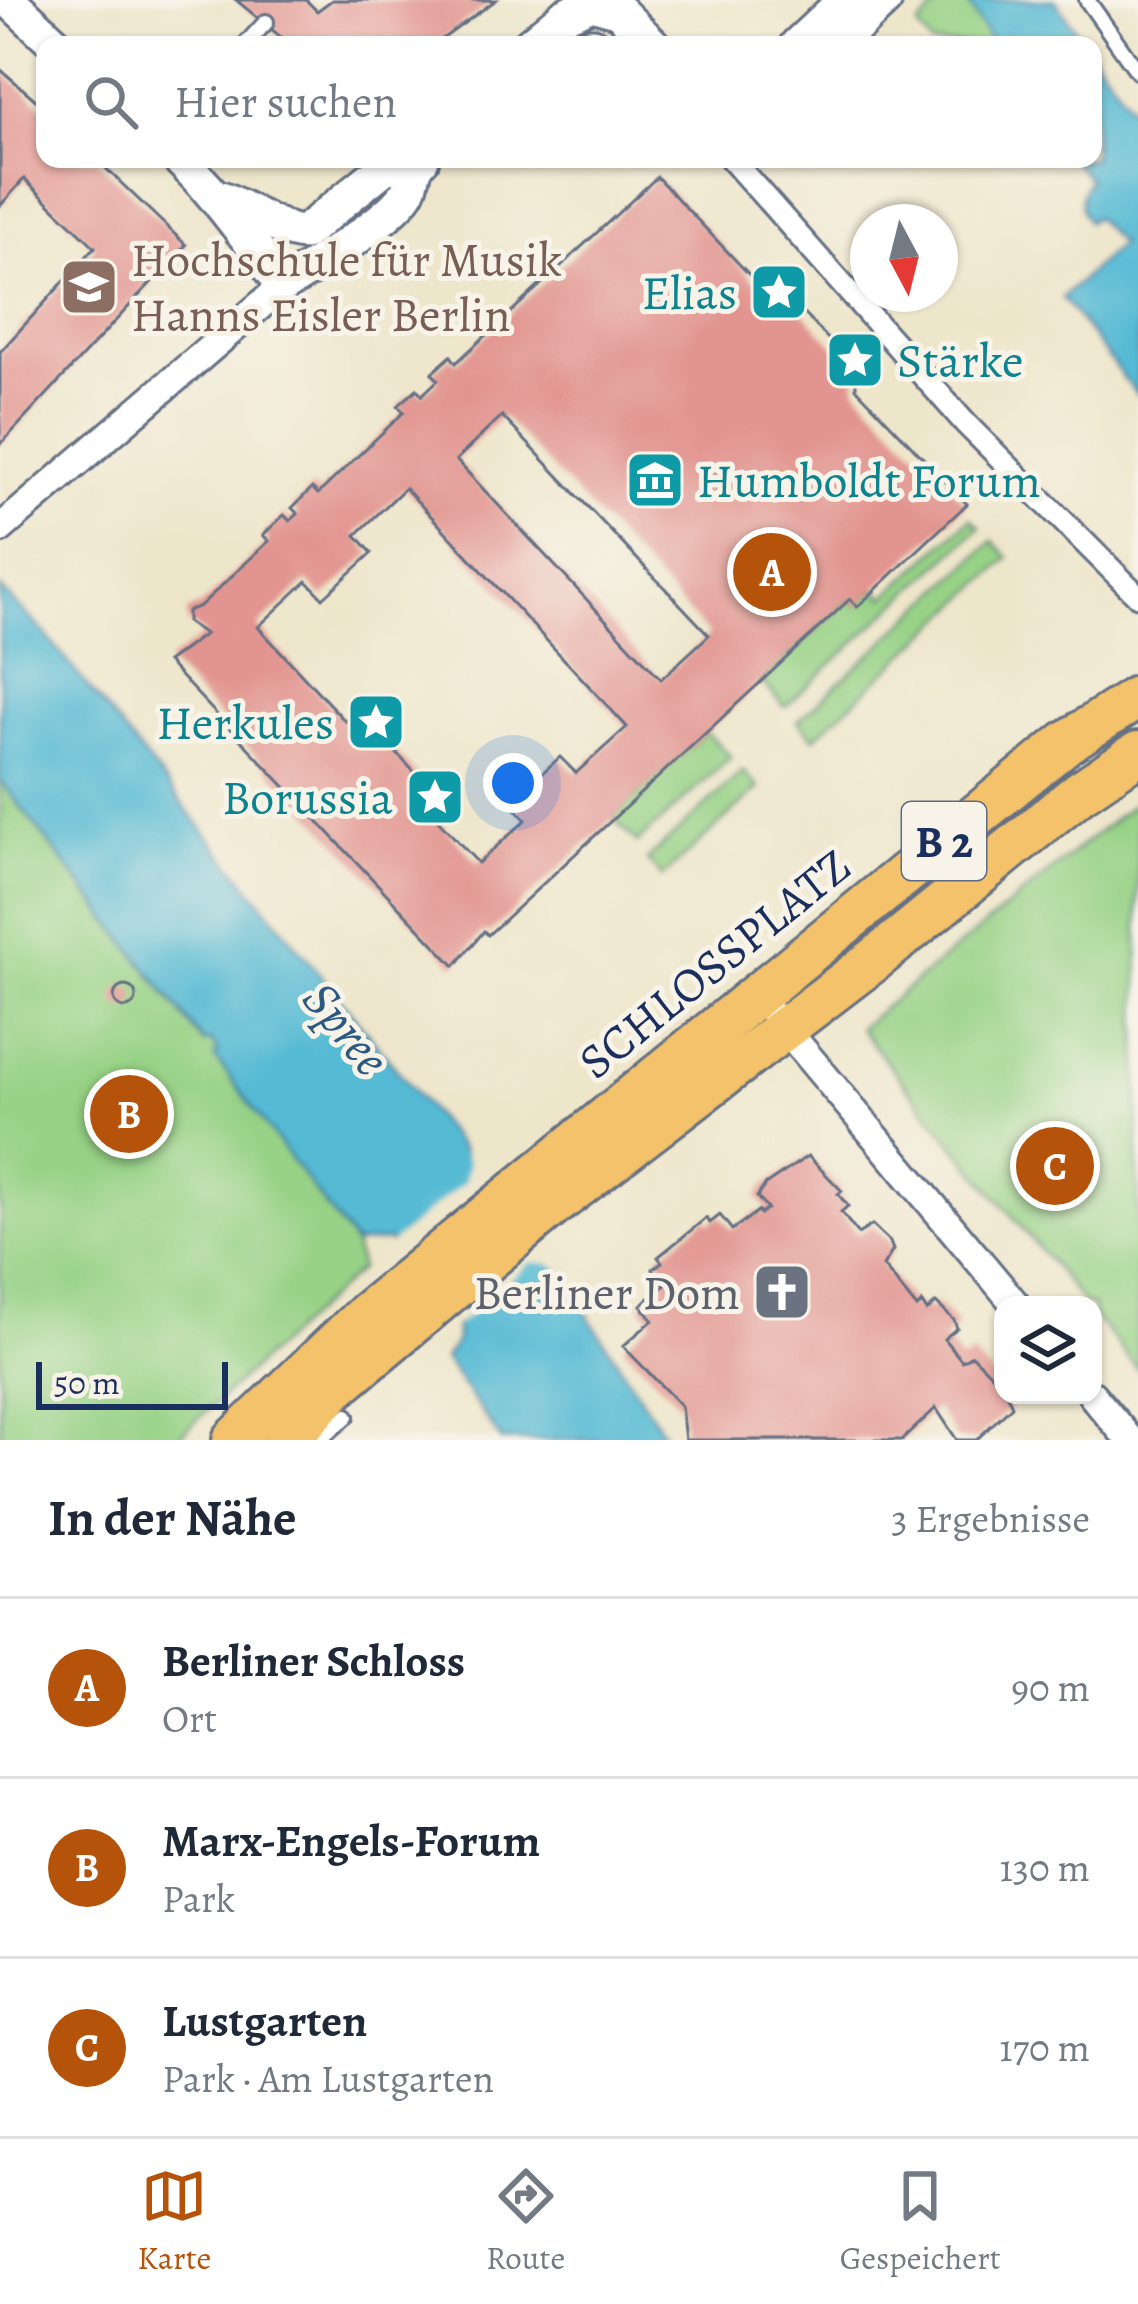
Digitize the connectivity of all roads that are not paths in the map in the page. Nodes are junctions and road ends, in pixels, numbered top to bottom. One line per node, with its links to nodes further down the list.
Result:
1 (9, 0): 6 (street)
2 (845, 0): 10 (street)
3 (885, 0): 11 (street)
4 (1087, 0): 12 (lane)
5 (266, 22): 7 (lane)
6 (47, 36)
7 (253, 36)
8 (540, 36): 9 (street)
9 (644, 36)
10 (807, 36)
11 (847, 36)
12 (1138, 72)
13 (189, 168): 17 (street)
14 (384, 168): 18 (street)
15 (415, 168): 19 (street)
16 (739, 168): 21 (street)
17 (221, 198): 18 (street); 19 (street)
18 (282, 228): 19 (street)
19 (297, 276): 20 (street)
20 (0, 529)
21 (1138, 596)
22 (1138, 697): 24 (main road, SCHLOSSPLATZ / B 2)
23 (1138, 753): 25 (main road, SCHLOSSPLATZ / B 2)
24 (757, 995): 25 (street); 26 (main road, SCHLOSSPLATZ / B 2)
25 (785, 1029): 26 (main road, SCHLOSSPLATZ / B 2); 27 (street)
26 (540, 1193): 28 (main road, B 2)
27 (1008, 1296)
28 (379, 1326): 31 (main road, B 2); 32 (main road, B 2)
29 (1100, 1404): 34 (street)
30 (346, 1416): 33 (lane)
31 (234, 1440)
32 (287, 1440)
33 (319, 1440)
34 (1130, 1440)

